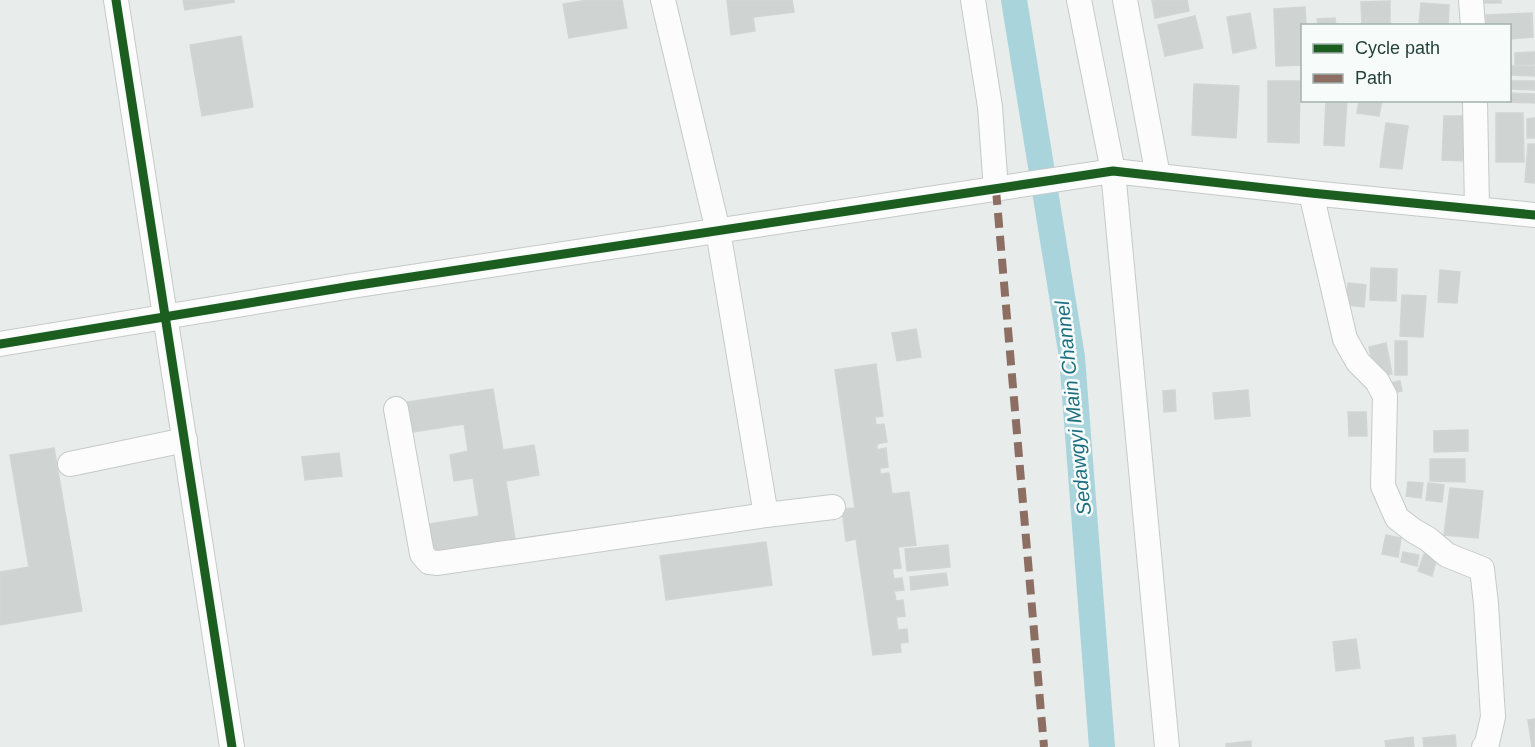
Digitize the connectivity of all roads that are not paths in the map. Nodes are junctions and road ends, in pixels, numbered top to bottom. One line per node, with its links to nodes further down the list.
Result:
1 (116, 0): 16 (street)
2 (663, 0): 15 (street)
3 (973, 0): 11 (street)
4 (1079, 0): 9 (street)
5 (1125, 0): 10 (street)
6 (1471, 0): 7 (street)
7 (1473, 24)
8 (1475, 102): 13 (street)
9 (1113, 171): 10 (street); 11 (street); 24 (street)
10 (1158, 176): 12 (street)
11 (1004, 188): 15 (street)
12 (1311, 193): 13 (street); 25 (street)
13 (1477, 209): 14 (street)
14 (1535, 215)
15 (718, 231): 16 (street); 22 (street)
16 (166, 317): 17 (street); 19 (street)
17 (0, 344)
18 (396, 409): 22 (street)
19 (185, 440): 20 (street); 23 (street)
20 (69, 464)
21 (833, 507): 22 (street)
22 (766, 515)
23 (232, 747)
24 (1167, 747)
25 (1484, 747)

